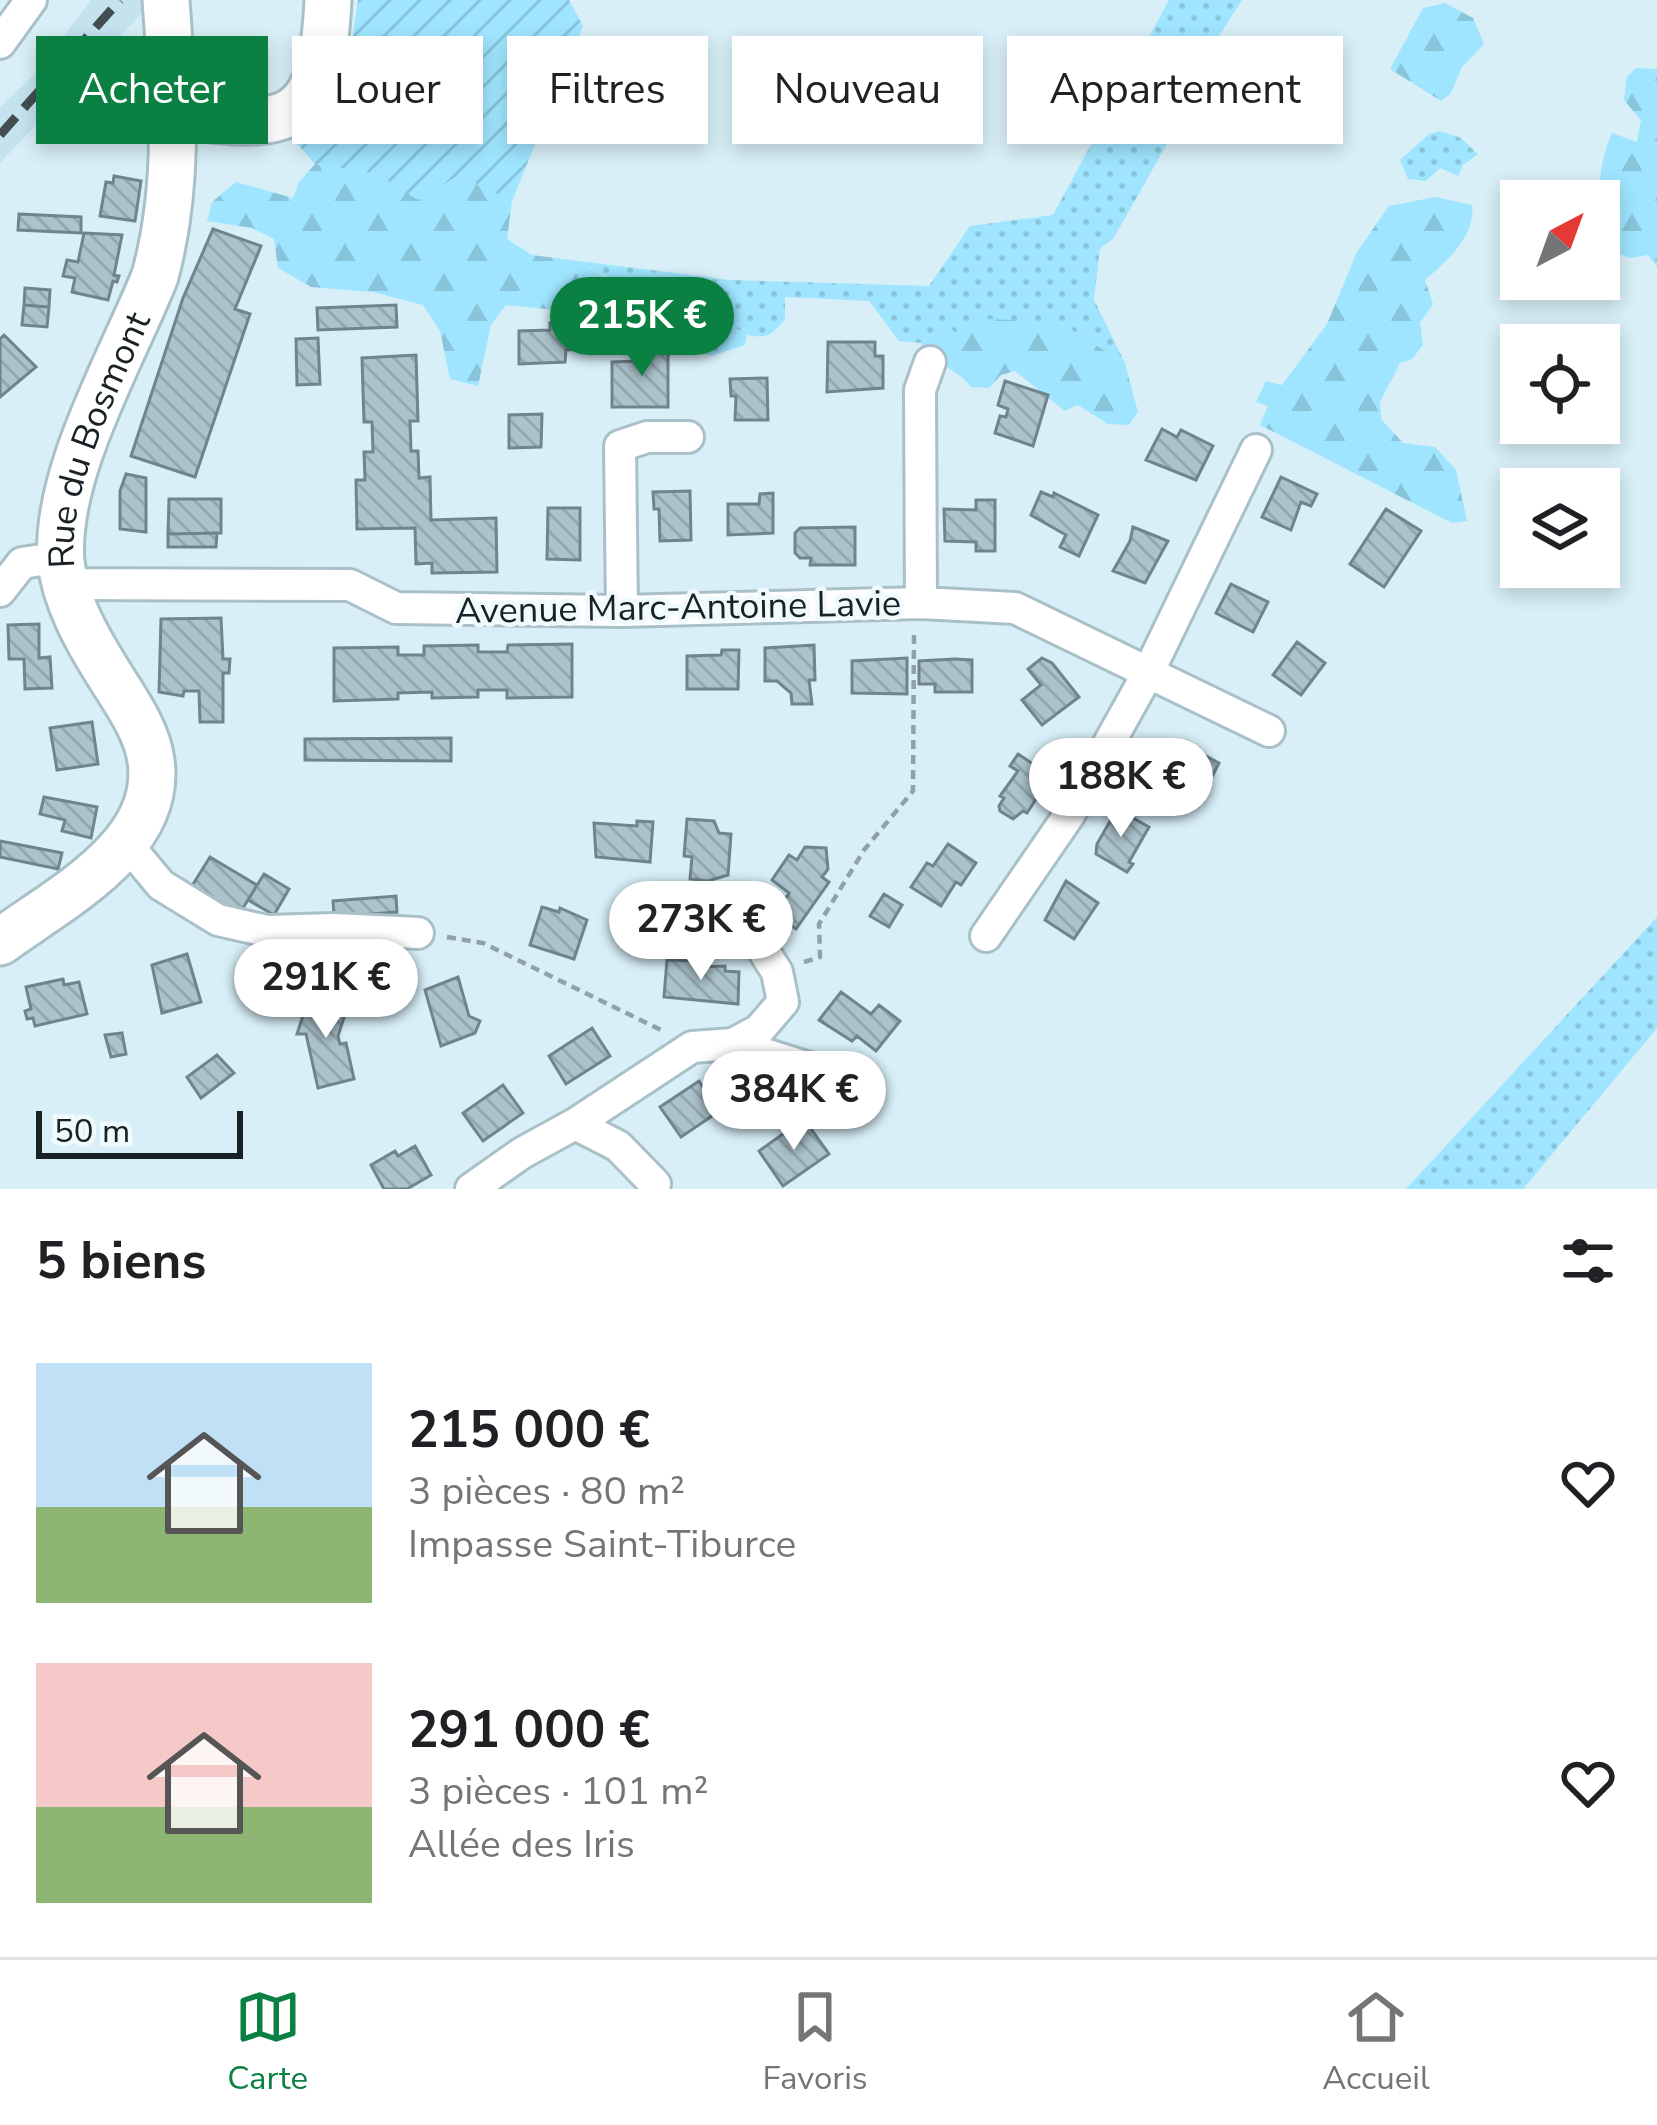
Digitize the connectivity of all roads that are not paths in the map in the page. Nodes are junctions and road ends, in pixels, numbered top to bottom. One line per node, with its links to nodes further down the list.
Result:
1 (31, 0): 5 (street)
2 (166, 0): 4 (street, Rue du Bosmont)
3 (328, 0): 6 (street)
4 (169, 36)
5 (0, 43)
6 (268, 119)
7 (175, 144): 11 (street, Rue du Bosmont)
8 (931, 362): 13 (street)
9 (688, 437): 14 (street)
10 (1256, 451): 15 (street)
11 (62, 570): 12 (street); 14 (street, Avenue Marc-Antoine Lavie); 17 (street, Rue du Bosmont)
12 (0, 591)
13 (921, 603): 14 (street, Avenue Marc-Antoine Lavie); 15 (street, Avenue Marc-Antoine Lavie)
14 (622, 611)
15 (1147, 675): 16 (street, Avenue Marc-Antoine Lavie); 20 (street)
16 (1269, 731)
17 (126, 843): 19 (street); 21 (street, Rue du Bosmont)
18 (656, 914): 22 (street)
19 (418, 933)
20 (986, 936)
21 (0, 942)
22 (734, 1044): 23 (street); 24 (street)
23 (863, 1085)
24 (575, 1124): 25 (street); 26 (street)
25 (471, 1189)
26 (654, 1189)

